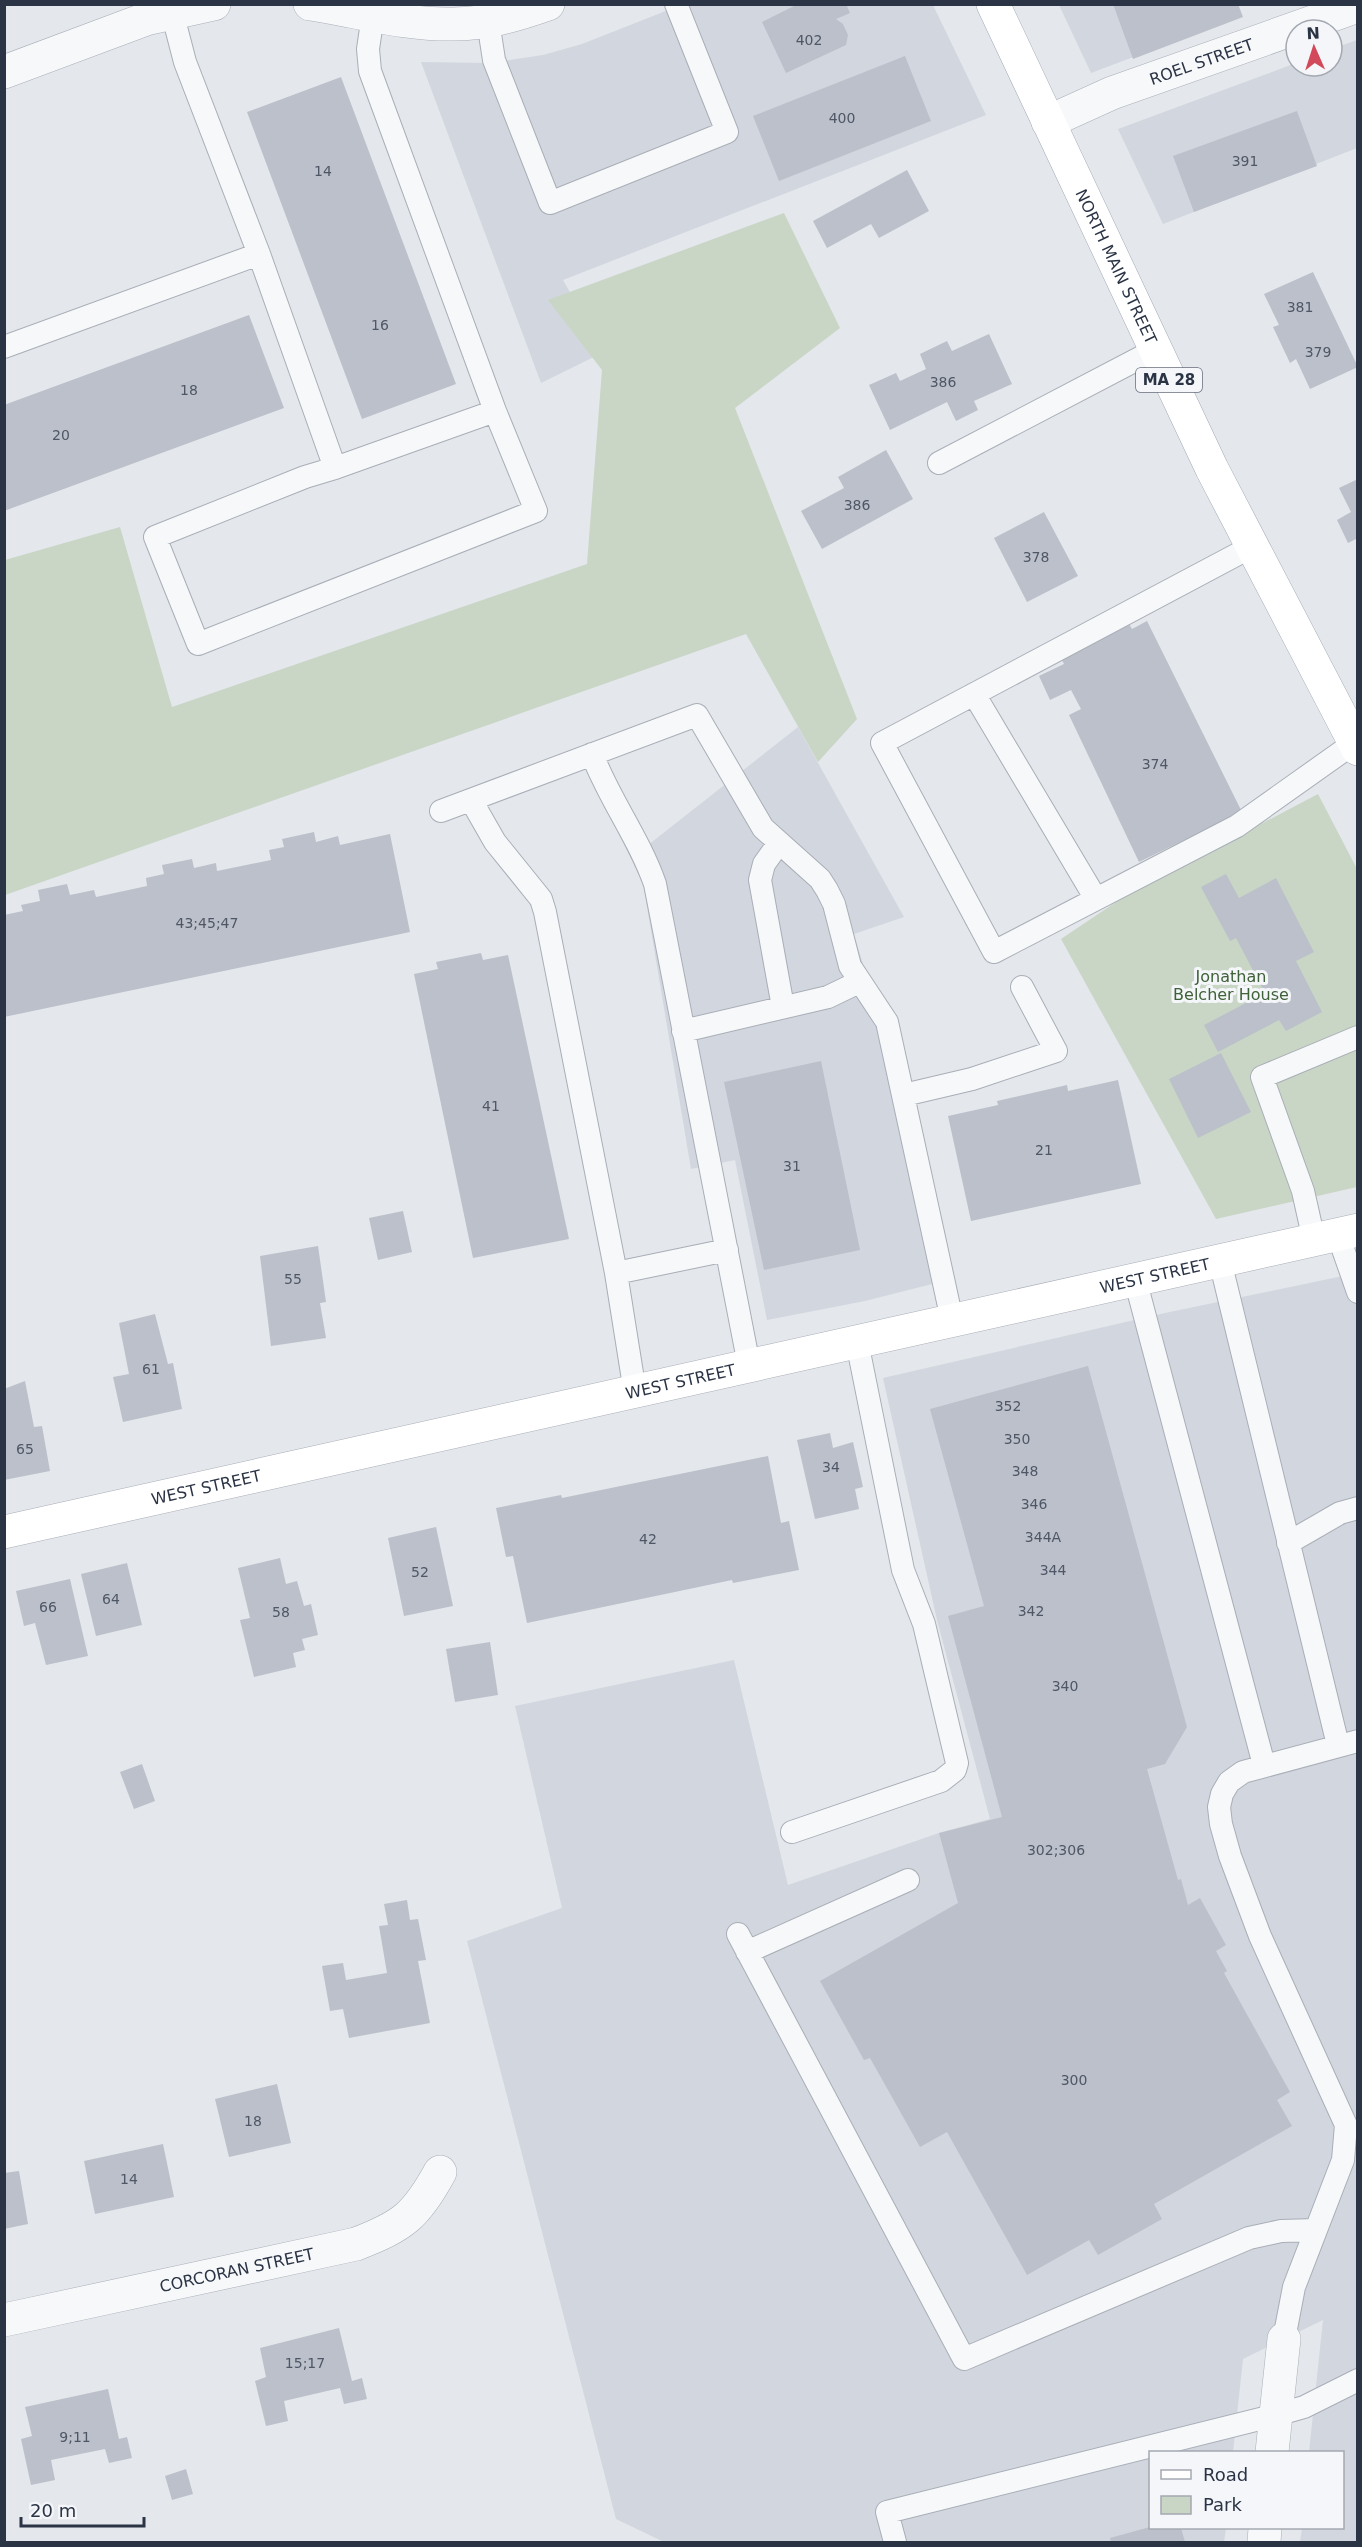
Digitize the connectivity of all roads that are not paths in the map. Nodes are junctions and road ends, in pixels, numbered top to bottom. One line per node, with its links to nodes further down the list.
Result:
1 (214, 4): 7 (street)
2 (310, 4): 8 (street)
3 (548, 4): 9 (street)
4 (676, 4): 9 (lane)
5 (993, 4): 11 (main road, NORTH MAIN STREET / MA 28)
6 (1358, 6): 11 (street, ROEL STREET)
7 (172, 12): 10 (street); 12 (lane)
8 (374, 15): 9 (street); 15 (lane)
9 (488, 21)
10 (4, 72)
11 (1048, 122): 14 (main road, NORTH MAIN STREET / MA 28)
12 (259, 254): 13 (lane); 17 (lane)
13 (4, 347)
14 (1155, 350): 16 (lane); 18 (main road, NORTH MAIN STREET / MA 28)
15 (495, 411): 17 (lane); 17 (lane)
16 (939, 463)
17 (335, 468)
18 (1251, 547): 19 (lane); 20 (main road, NORTH MAIN STREET / MA 28)
19 (975, 694): 25 (lane); 25 (lane)
20 (1356, 746): 25 (lane)
21 (592, 754): 22 (lane); 24 (lane); 29 (lane)
22 (471, 800): 23 (lane); 35 (lane)
23 (441, 811)
24 (779, 843): 26 (lane); 28 (lane)
25 (1096, 899)
26 (859, 982): 28 (lane); 31 (lane)
27 (1022, 987): 31 (lane)
28 (783, 1007): 29 (lane)
29 (683, 1031): 33 (lane)
30 (1358, 1037): 32 (lane)
31 (904, 1095): 38 (lane)
32 (1337, 1235): 34 (main road, WEST STREET); 37 (lane)
33 (727, 1250): 35 (lane); 40 (lane)
34 (1220, 1261): 36 (main road, WEST STREET); 44 (lane)
35 (616, 1273): 41 (lane)
36 (1135, 1279): 38 (main road, WEST STREET); 46 (lane)
37 (1358, 1292)
38 (952, 1320): 39 (main road, WEST STREET)
39 (857, 1342): 40 (main road, WEST STREET); 47 (lane)
40 (750, 1365): 41 (main road, WEST STREET)
41 (635, 1392): 43 (main road, WEST STREET)
42 (1358, 1508): 44 (lane)
43 (4, 1533)
44 (1288, 1543): 45 (lane)
45 (1348, 1743): 46 (lane)
46 (1264, 1765): 50 (lane)
47 (792, 1832)
48 (908, 1880): 50 (lane)
49 (440, 2172): 51 (street, CORCORAN STREET)
50 (1316, 2230): 52 (lane)
51 (4, 2320)
52 (1284, 2339): 54 (street)
53 (1358, 2380): 54 (lane)
54 (1276, 2415): 55 (street); 56 (lane)
55 (1272, 2451)
56 (895, 2542)

